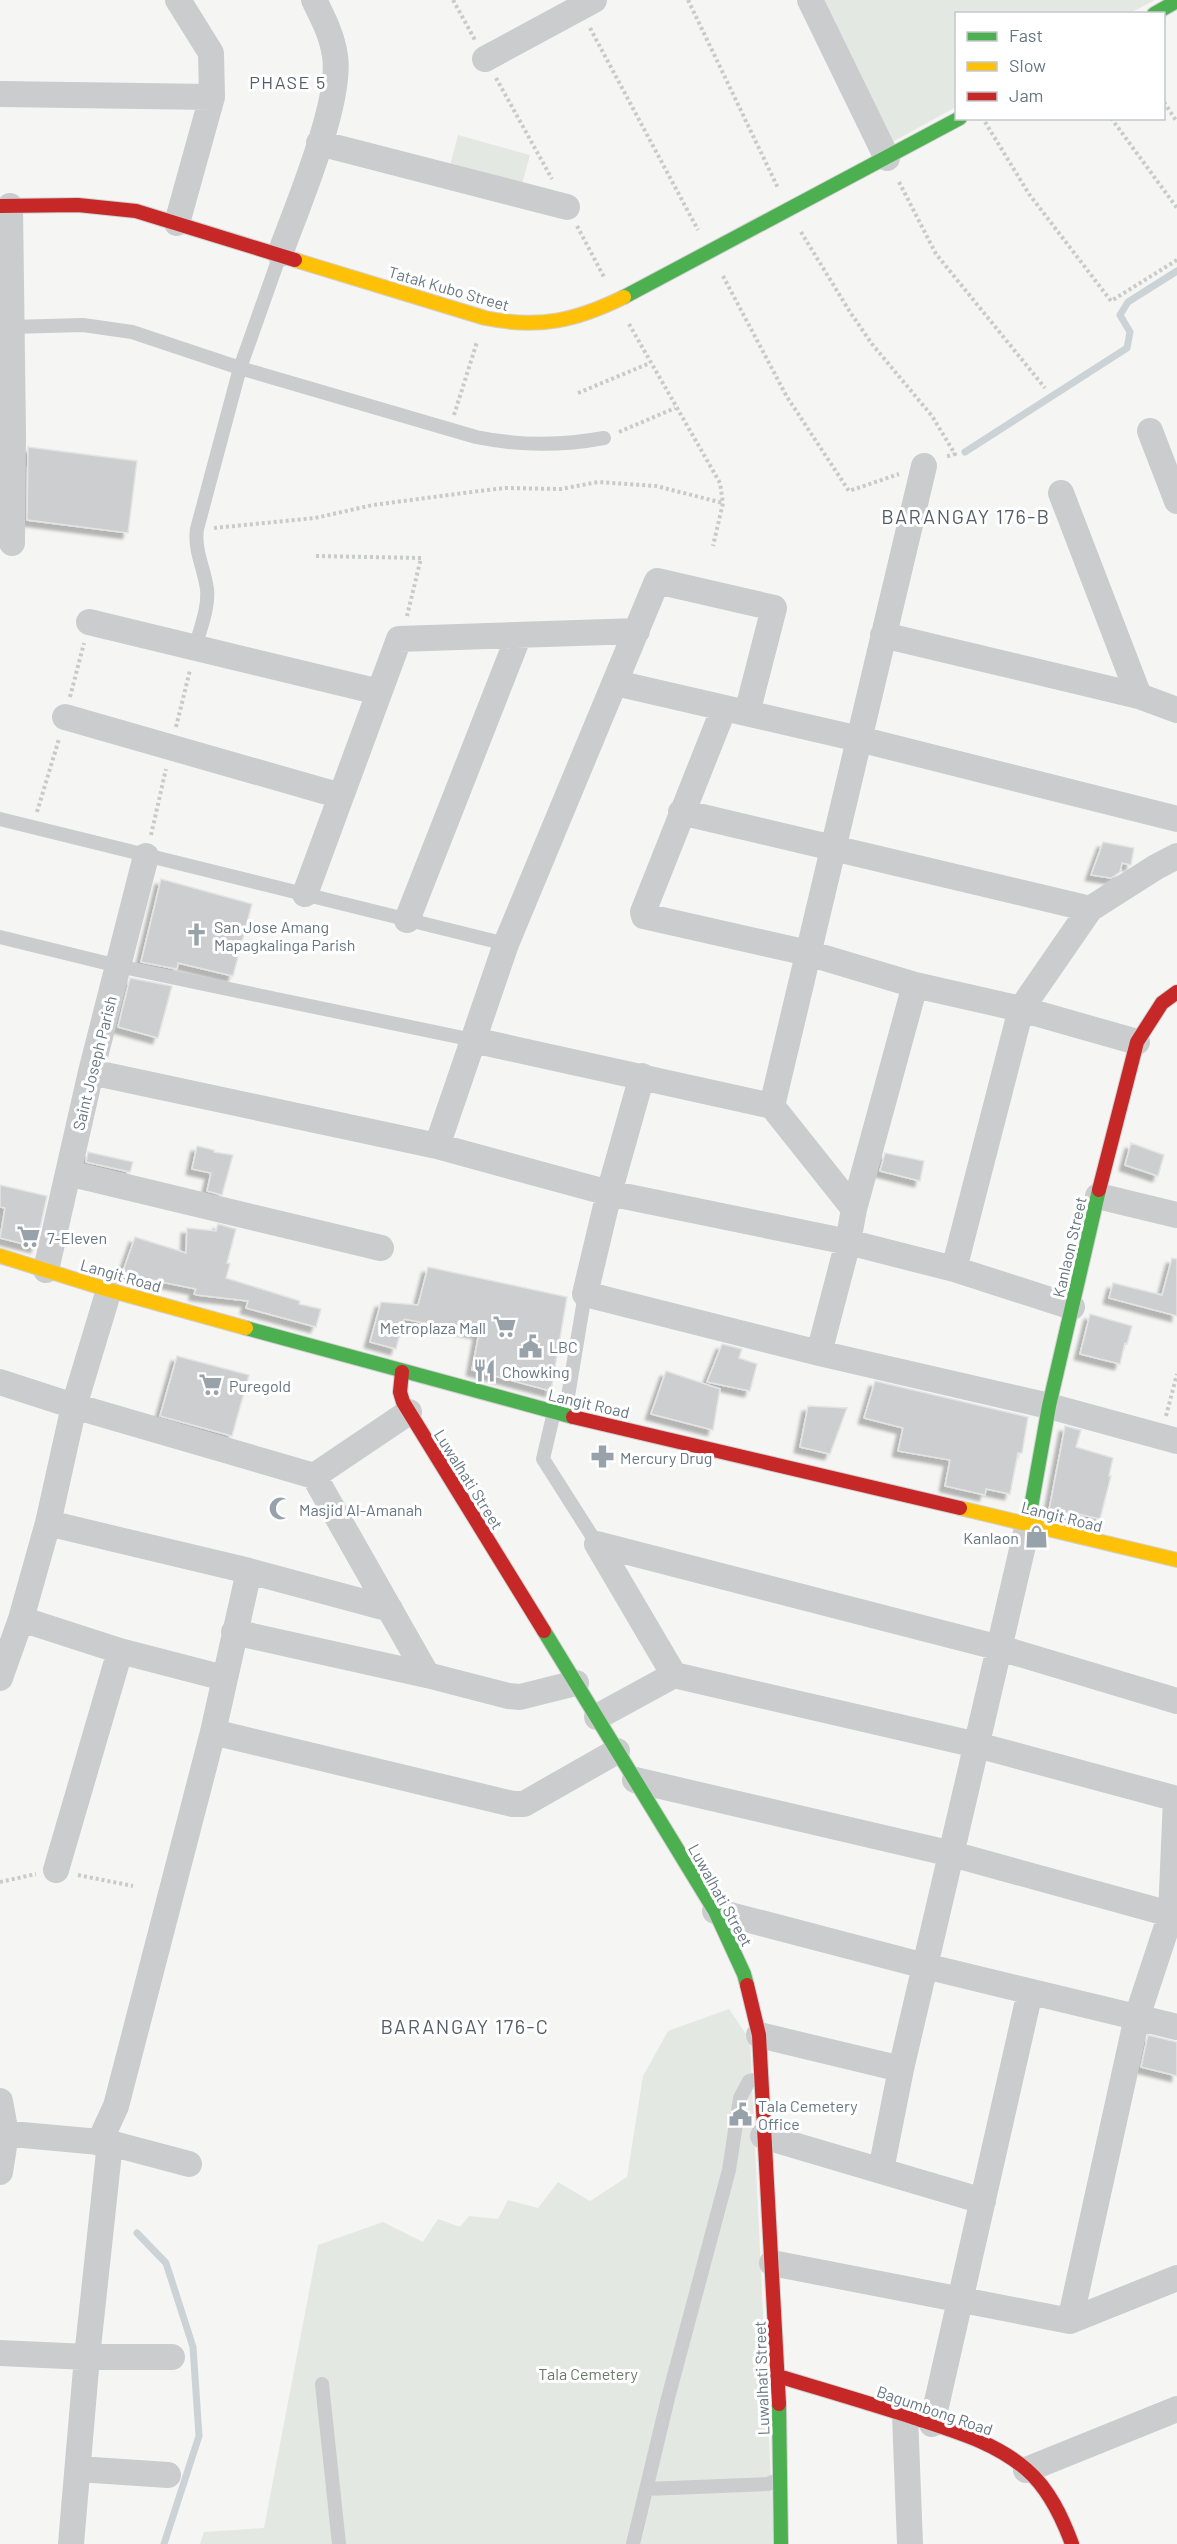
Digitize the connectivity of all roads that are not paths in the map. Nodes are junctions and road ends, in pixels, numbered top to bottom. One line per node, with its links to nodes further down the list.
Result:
1 (178, 0): 7 (street)
2 (314, 0): 9 (street)
3 (810, 0): 10 (street)
4 (587, 4): 5 (street)
5 (485, 59)
6 (0, 94): 7 (street)
7 (212, 97): 13 (street)
8 (956, 120): 10 (street, Tatak Kubo Street)
9 (319, 143): 12 (street); 14 (street)
10 (887, 158): 14 (street, Tatak Kubo Street)
11 (5, 206): 13 (street, Tatak Kubo Street); 15 (street)
12 (567, 207)
13 (177, 223): 14 (street, Tatak Kubo Street)
14 (280, 254): 16 (lane)
15 (11, 327): 16 (lane); 18 (street)
16 (240, 368): 19 (lane); 28 (lane)
17 (1150, 431): 22 (street)
18 (6, 434): 23 (street)
19 (604, 438)
20 (924, 466): 27 (street)
21 (1060, 493): 31 (street)
22 (1177, 501)
23 (12, 543)
24 (89, 622): 28 (street)
25 (637, 631): 26 (street); 29 (street); 32 (street)
26 (519, 635): 30 (street); 45 (street)
27 (884, 635): 31 (street); 35 (street)
28 (195, 648): 30 (street)
29 (616, 683): 32 (street); 47 (street)
30 (379, 692): 36 (street)
31 (1139, 696): 33 (street)
32 (736, 710): 35 (street); 37 (street)
33 (1177, 710)
34 (65, 717): 36 (street)
35 (859, 739): 39 (street); 40 (street)
36 (341, 796): 43 (street)
37 (681, 812): 40 (street); 48 (street)
38 (0, 819): 41 (lane)
39 (1177, 819)
40 (833, 848): 44 (street); 48 (street)
41 (146, 856): 43 (lane); 49 (street, Saint Joseph Parish)
42 (1177, 856): 44 (street)
43 (305, 894): 45 (lane)
44 (1090, 909): 52 (street)
45 (407, 920): 47 (lane)
46 (0, 937): 49 (lane)
47 (506, 944): 53 (street)
48 (808, 953): 50 (street); 57 (street)
49 (118, 966): 53 (lane); 55 (street, Saint Joseph Parish)
50 (915, 985): 52 (street); 62 (street)
51 (1177, 992): 54 (street, Kanlaon Street)
52 (1021, 1009): 54 (street); 67 (street)
53 (473, 1040): 56 (street); 58 (street)
54 (1137, 1042): 61 (street, Kanlaon Street)
55 (91, 1072): 58 (street); 59 (street, Saint Joseph Parish)
56 (642, 1076): 57 (street); 60 (street)
57 (772, 1106): 62 (street)
58 (437, 1146): 60 (street)
59 (68, 1173): 65 (street); 68 (street, Saint Joseph Parish)
60 (609, 1193): 64 (street); 70 (street)
61 (1098, 1196): 63 (street); 71 (street, Kanlaon Street)
62 (854, 1209): 64 (street)
63 (1177, 1215)
64 (848, 1242): 67 (street); 72 (street)
65 (381, 1248)
66 (0, 1256): 68 (street, Langit Road)
67 (954, 1269): 71 (street)
68 (46, 1270): 69 (street, Langit Road)
69 (109, 1290): 73 (street, Langit Road); 75 (street)
70 (585, 1294): 72 (street); 78 (lane)
71 (1072, 1307): 76 (street, Kanlaon Street)
72 (819, 1353): 76 (street)
73 (402, 1372): 77 (street, Luwalhati Street); 78 (street, Langit Road)
74 (0, 1382): 75 (street)
75 (74, 1406): 80 (street); 81 (street)
76 (1049, 1406): 79 (street); 82 (street, Kanlaon Street)
77 (409, 1412): 80 (street); 96 (street, Luwalhati Street)
78 (560, 1413): 82 (street, Langit Road); 83 (lane)
79 (1169, 1439)
80 (314, 1476): 86 (street)
81 (48, 1523): 85 (street); 87 (street)
82 (1028, 1524): 84 (street, Langit Road); 90 (street)
83 (597, 1544): 90 (street); 93 (street)
84 (1177, 1560)
85 (249, 1571): 86 (street); 88 (street)
86 (390, 1610): 92 (street)
87 (21, 1619): 89 (street); 91 (street)
88 (234, 1632): 92 (street); 95 (street)
89 (5, 1647): 94 (street)
90 (1000, 1648): 97 (street); 100 (street)
91 (120, 1651): 95 (street); 105 (street)
92 (428, 1675): 96 (street)
93 (674, 1675): 98 (street); 100 (street)
94 (0, 1678)
95 (224, 1678): 99 (street)
96 (576, 1683): 98 (street, Luwalhati Street)
97 (1177, 1701)
98 (597, 1717): 101 (street, Luwalhati Street)
99 (213, 1732): 101 (street); 118 (street)
100 (978, 1745): 103 (street); 104 (street)
101 (617, 1750): 102 (street, Luwalhati Street)
102 (635, 1780): 104 (street); 106 (street, Luwalhati Street)
103 (1177, 1799): 107 (street)
104 (952, 1854): 107 (street); 108 (street)
105 (56, 1870)
106 (715, 1911): 108 (street); 112 (street, Luwalhati Street)
107 (1174, 1915): 110 (street)
108 (925, 1966): 109 (street); 113 (street)
109 (1030, 1992): 110 (street); 122 (street)
110 (1137, 2017): 111 (street); 126 (street)
111 (1177, 2027)
112 (759, 2035): 113 (street); 114 (street, Luwalhati Street)
113 (901, 2069): 120 (street)
114 (761, 2079): 117 (street, Luwalhati Street); 139 (lane)
115 (0, 2101): 116 (street)
116 (3, 2134): 118 (street); 121 (street)
117 (764, 2136): 120 (street); 123 (street, Luwalhati Street)
118 (105, 2143): 119 (street); 128 (street)
119 (189, 2163)
120 (881, 2170): 122 (street)
121 (0, 2172)
122 (982, 2201): 125 (street)
123 (772, 2263): 125 (street); 130 (street, Luwalhati Street)
124 (1177, 2278): 126 (street)
125 (958, 2300): 126 (street); 134 (street)
126 (1070, 2321)
127 (0, 2353): 128 (street)
128 (87, 2357): 129 (street); 135 (street)
129 (172, 2357)
130 (778, 2376): 133 (street, Bagumbong Road); 138 (street, Luwalhati Street)
131 (322, 2384): 141 (lane)
132 (1177, 2409): 136 (street)
133 (905, 2415): 134 (street, Bagumbong Road); 144 (street)
134 (932, 2424): 136 (street, Bagumbong Road)
135 (78, 2469): 137 (street); 140 (street)
136 (1026, 2470): 145 (street, Bagumbong Road)
137 (168, 2475)
138 (780, 2479): 139 (lane); 143 (street, Luwalhati Street)
139 (646, 2489): 142 (lane)
140 (71, 2544)
141 (339, 2544)
142 (633, 2544)
143 (781, 2544)
144 (910, 2544)
145 (1072, 2544)

